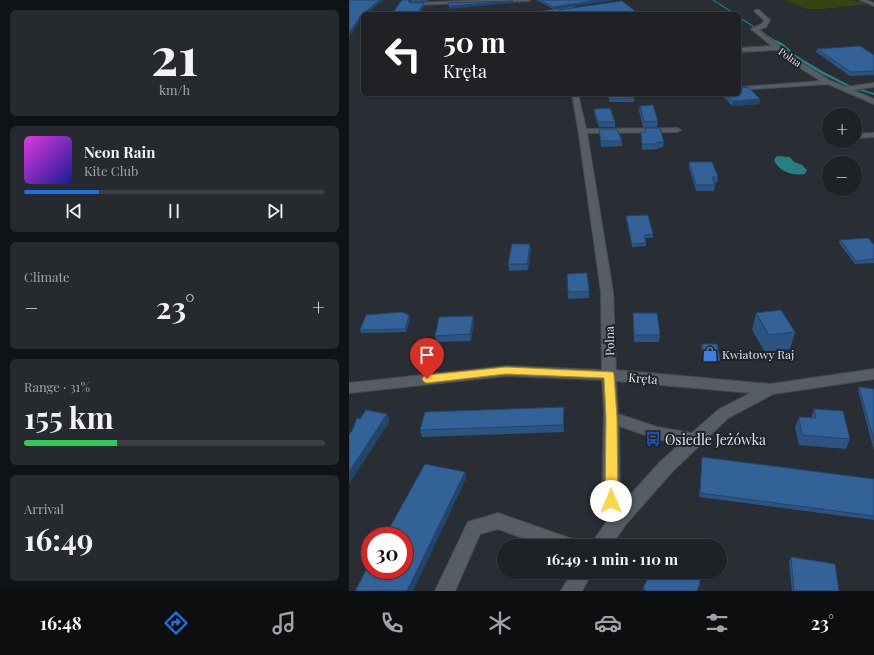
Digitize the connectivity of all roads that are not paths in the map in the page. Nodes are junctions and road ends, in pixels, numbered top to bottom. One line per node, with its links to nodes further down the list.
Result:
1 (529, 0): 3 (street); 4 (street)
2 (862, 0): 5 (street)
3 (412, 4)
4 (534, 4)
5 (874, 5)
6 (581, 7): 10 (street)
7 (538, 8): 9 (street)
8 (757, 11): 11 (street, Polna)
9 (543, 12)
10 (550, 12)
11 (777, 48): 12 (street); 13 (street, Polna)
12 (741, 50)
13 (829, 82): 15 (street, Polna); 16 (street, Polna)
14 (874, 86): 16 (street)
15 (742, 89)
16 (847, 89): 18 (street, Polna)
17 (575, 96): 20 (street, Polna)
18 (874, 102)
19 (677, 130): 20 (street)
20 (582, 131): 24 (street, Polna)
21 (874, 134): 22 (street)
22 (862, 135)
23 (874, 374): 26 (street)
24 (609, 375): 25 (street, Kręta); 26 (street, Kręta); 27 (street, Polna)
25 (349, 388)
26 (770, 389): 28 (street)
27 (611, 418): 28 (street); 29 (street, Polna)
28 (694, 440): 29 (street)
29 (620, 518): 31 (street)
30 (549, 539): 33 (street)
31 (605, 539)
32 (579, 579): 34 (street)
33 (445, 591)
34 (571, 591)

